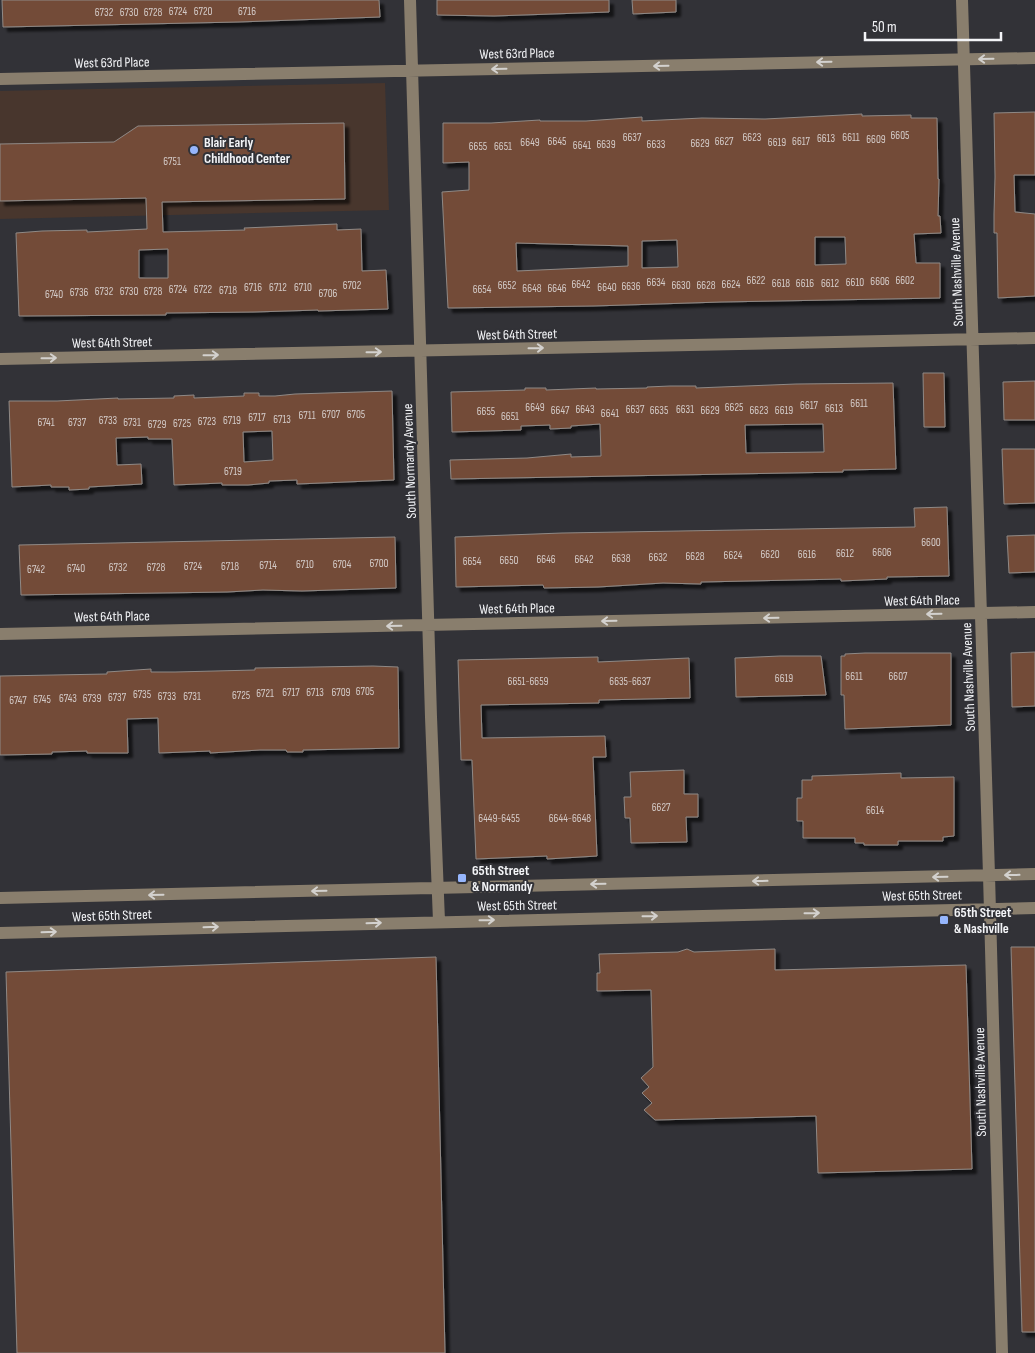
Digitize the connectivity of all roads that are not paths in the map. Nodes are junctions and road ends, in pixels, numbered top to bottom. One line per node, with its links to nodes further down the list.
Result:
1 (410, 0): 5 (street, South Normandy Avenue)
2 (962, 0): 4 (street, South Nashville Avenue)
3 (1035, 58): 4 (street, West 63rd Place, one-way to 4)
4 (964, 59): 5 (street, West 63rd Place, one-way to 5); 8 (street, South Nashville Avenue)
5 (412, 70): 6 (street, West 63rd Place); 9 (street, South Normandy Avenue)
6 (0, 79)
7 (1035, 338): 8 (street, West 64th Street)
8 (973, 339): 9 (street, West 64th Street, one-way to 8); 12 (street, South Nashville Avenue)
9 (421, 350): 10 (street, West 64th Street, one-way to 9); 13 (street, South Normandy Avenue)
10 (0, 359)
11 (1035, 612): 12 (street, West 64th Place)
12 (981, 613): 13 (street, West 64th Place, one-way to 13); 16 (street, South Nashville Avenue)
13 (428, 625): 14 (street, West 64th Place, one-way to 14); 17 (street, South Normandy Avenue)
14 (0, 634)
15 (1035, 874): 16 (street, West 65th Street, one-way to 16)
16 (989, 876): 17 (street, West 65th Street, one-way to 17); 19 (street, South Nashville Avenue)
17 (437, 888): 18 (street, West 65th Street, one-way to 18); 21 (street, South Normandy Avenue)
18 (0, 898)
19 (990, 908): 20 (street, West 65th Street); 21 (street, West 65th Street, one-way to 19); 23 (street, South Nashville Avenue)
20 (1035, 908)
21 (439, 921): 22 (street, West 65th Street, one-way to 21)
22 (0, 933)
23 (1002, 1353)

